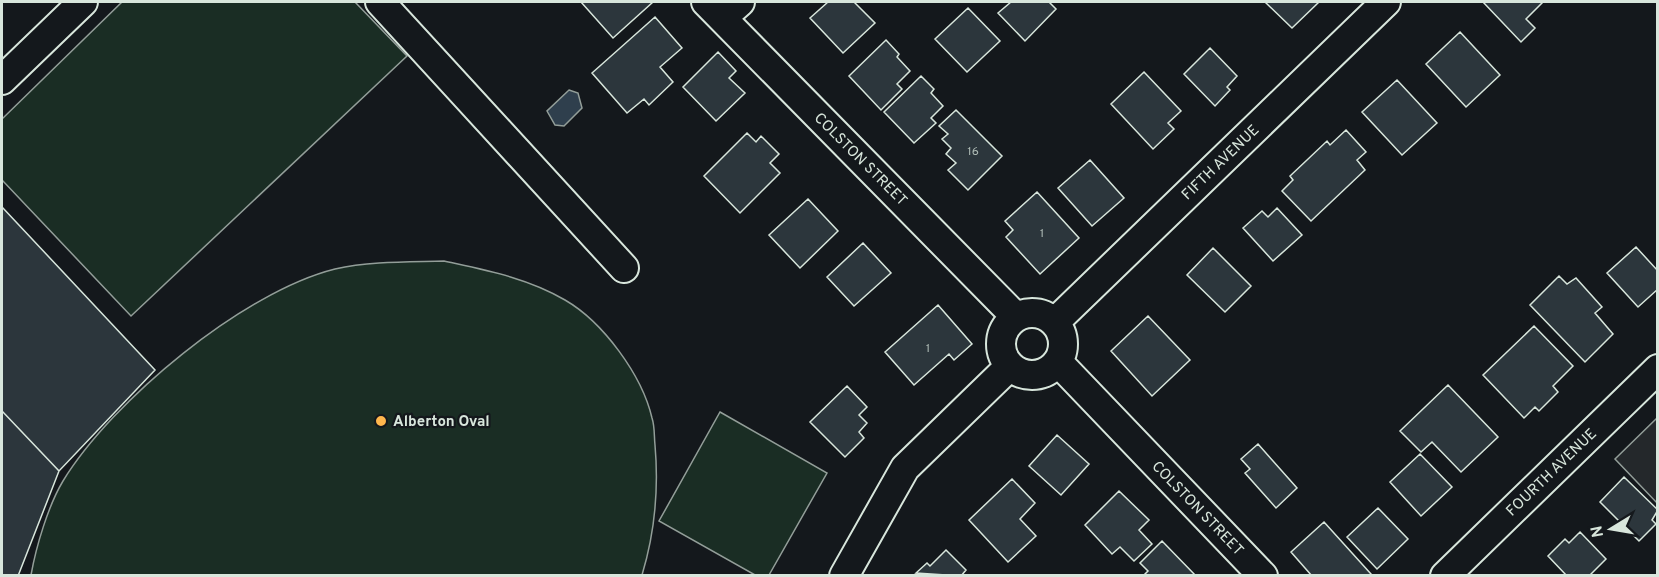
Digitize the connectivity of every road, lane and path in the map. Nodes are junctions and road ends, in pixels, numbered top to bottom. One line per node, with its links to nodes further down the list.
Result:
1 (83, 2): 5 (street)
2 (380, 2): 6 (street)
3 (1386, 2): 8 (street, FIFTH AVENUE)
4 (723, 7): 7 (street, COLSTON STREET)
5 (2, 80)
6 (624, 268)
7 (1016, 317): 8 (street); 10 (street)
8 (1055, 322): 9 (street)
9 (1058, 362): 10 (street); 13 (street, COLSTON STREET)
10 (1010, 366): 12 (street)
11 (1658, 369): 14 (street, FOURTH AVENUE)
12 (844, 576)
13 (1263, 576)
14 (1445, 576)

